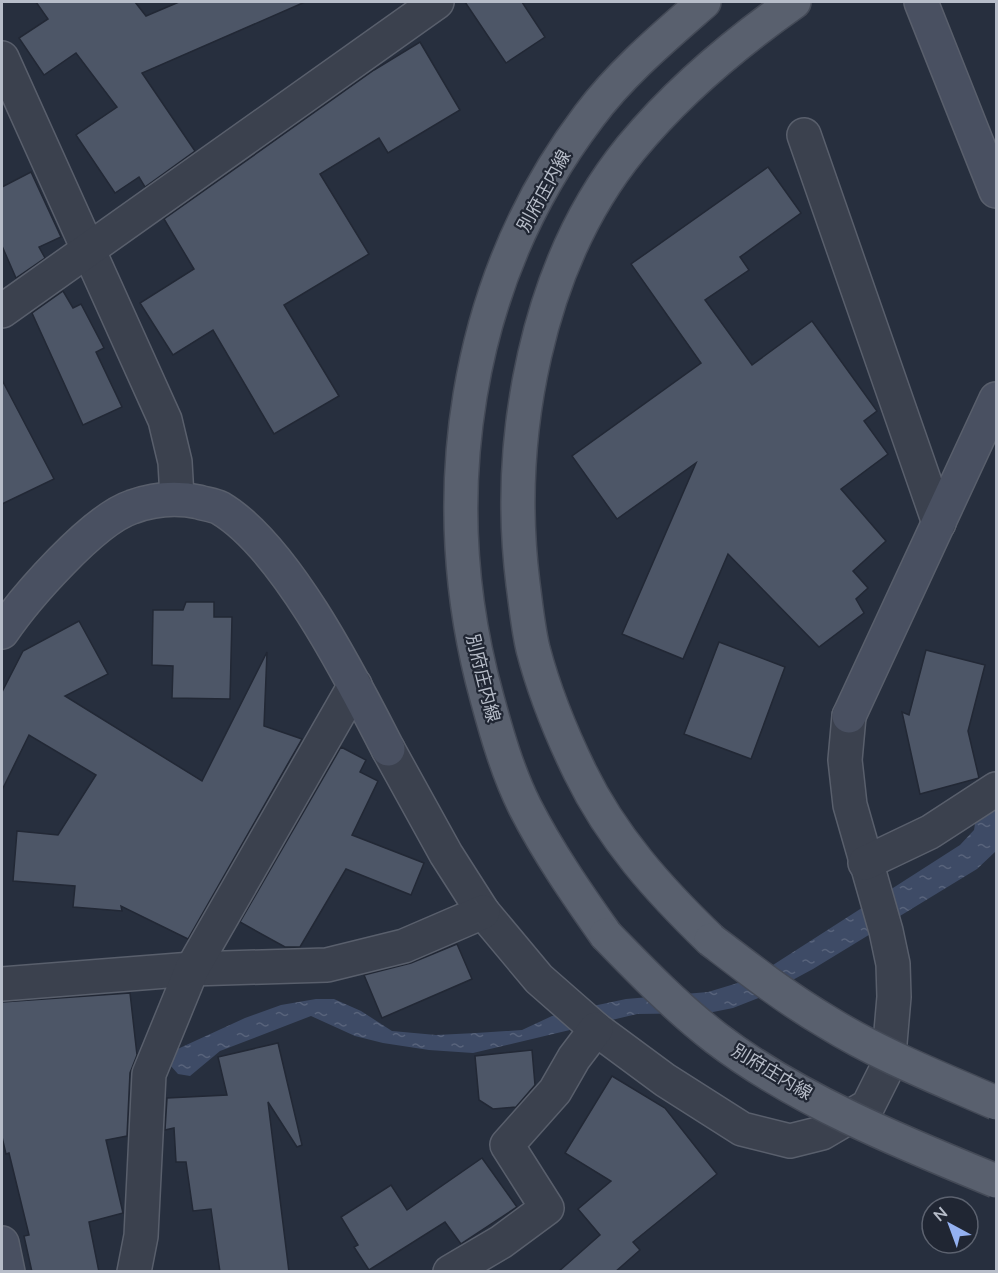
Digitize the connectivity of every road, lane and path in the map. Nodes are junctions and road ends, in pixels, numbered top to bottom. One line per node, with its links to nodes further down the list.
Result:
1 (437, 2): 8 (street)
2 (704, 2): 22 (main road, 別府庄内線, bridge)
3 (794, 2): 21 (main road, bridge)
4 (921, 2): 7 (street)
5 (2, 58): 8 (street)
6 (804, 135): 12 (street)
7 (996, 192)
8 (87, 250): 9 (street); 11 (street)
9 (2, 310)
10 (996, 399): 12 (street)
11 (177, 497): 13 (street); 14 (street)
12 (939, 523): 16 (street)
13 (2, 632)
14 (355, 685): 17 (street); 18 (street)
15 (996, 789): 16 (street)
16 (865, 863): 20 (street)
17 (483, 912): 18 (street); 20 (street)
18 (192, 969): 19 (street); 25 (street)
19 (2, 984)
20 (596, 1029): 26 (street)
21 (996, 1102)
22 (996, 1181)
23 (2, 1243): 24 (street)
24 (8, 1272)
25 (134, 1272)
26 (450, 1272)

